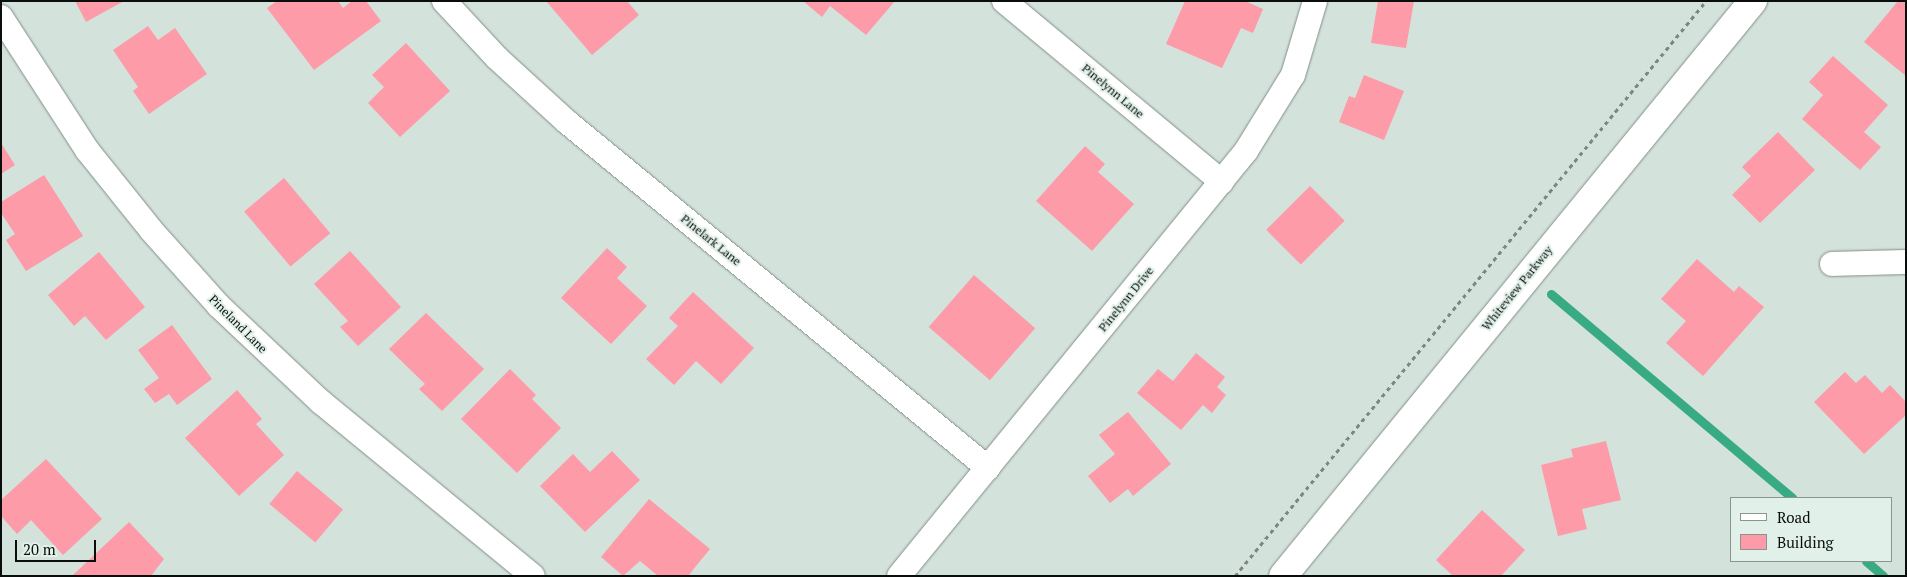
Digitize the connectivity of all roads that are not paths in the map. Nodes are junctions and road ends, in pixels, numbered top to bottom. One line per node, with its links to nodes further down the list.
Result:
1 (444, 1): 9 (street, Pinelark Lane)
2 (1004, 1): 6 (street, Pinelynn Lane)
3 (1315, 1): 6 (street, Pinelynn Drive)
4 (1753, 1): 12 (street, Whiteview Parkway)
5 (1, 17): 10 (street, Pineland Lane)
6 (1222, 182): 9 (street, Pinelynn Drive)
7 (1906, 262): 8 (street)
8 (1832, 264)
9 (988, 468): 11 (street, Pinelynn Drive)
10 (533, 576)
11 (899, 576)
12 (1283, 576)

